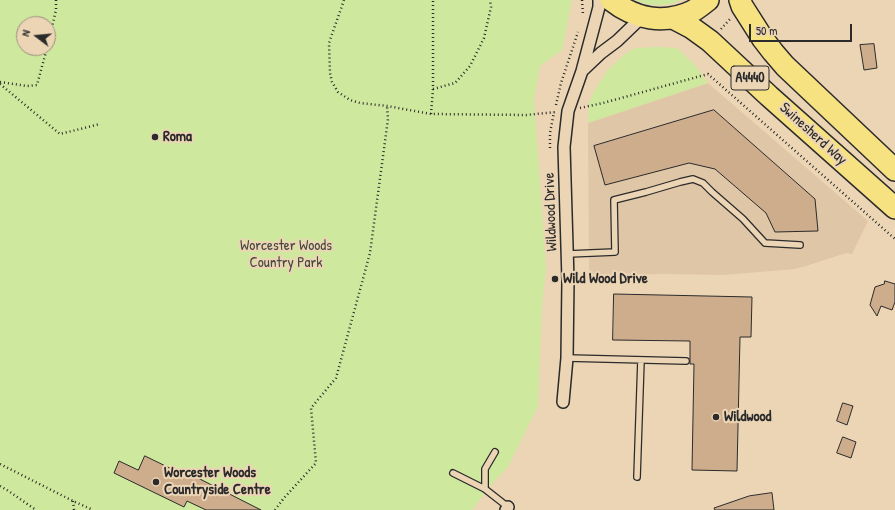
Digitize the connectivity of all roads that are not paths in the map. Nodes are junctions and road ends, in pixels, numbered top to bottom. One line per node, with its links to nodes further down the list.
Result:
1 (599, 0): 8 (street, Wildwood Drive)
2 (611, 0): 5 (highway)
3 (708, 0): 6 (highway)
4 (741, 3): 7 (highway, Swinesherd Way / A4440)
5 (642, 17): 6 (highway); 8 (street, Wildwood Drive)
6 (673, 18): 11 (highway, Swinesherd Way / A4440)
7 (785, 66): 9 (highway); 10 (highway, Swinesherd Way / A4440)
8 (582, 71): 13 (street, Wildwood Drive)
9 (895, 162)
10 (895, 170)
11 (895, 208)
12 (800, 245): 13 (lane)
13 (568, 254): 14 (street, Wildwood Drive)
14 (566, 358): 15 (lane); 17 (street, Wildwood Drive)
15 (641, 360): 16 (lane); 20 (lane)
16 (686, 361)
17 (563, 402)
18 (495, 452): 21 (lane)
19 (453, 473): 21 (lane)
20 (636, 477)
21 (485, 489): 22 (lane)
22 (508, 509)

